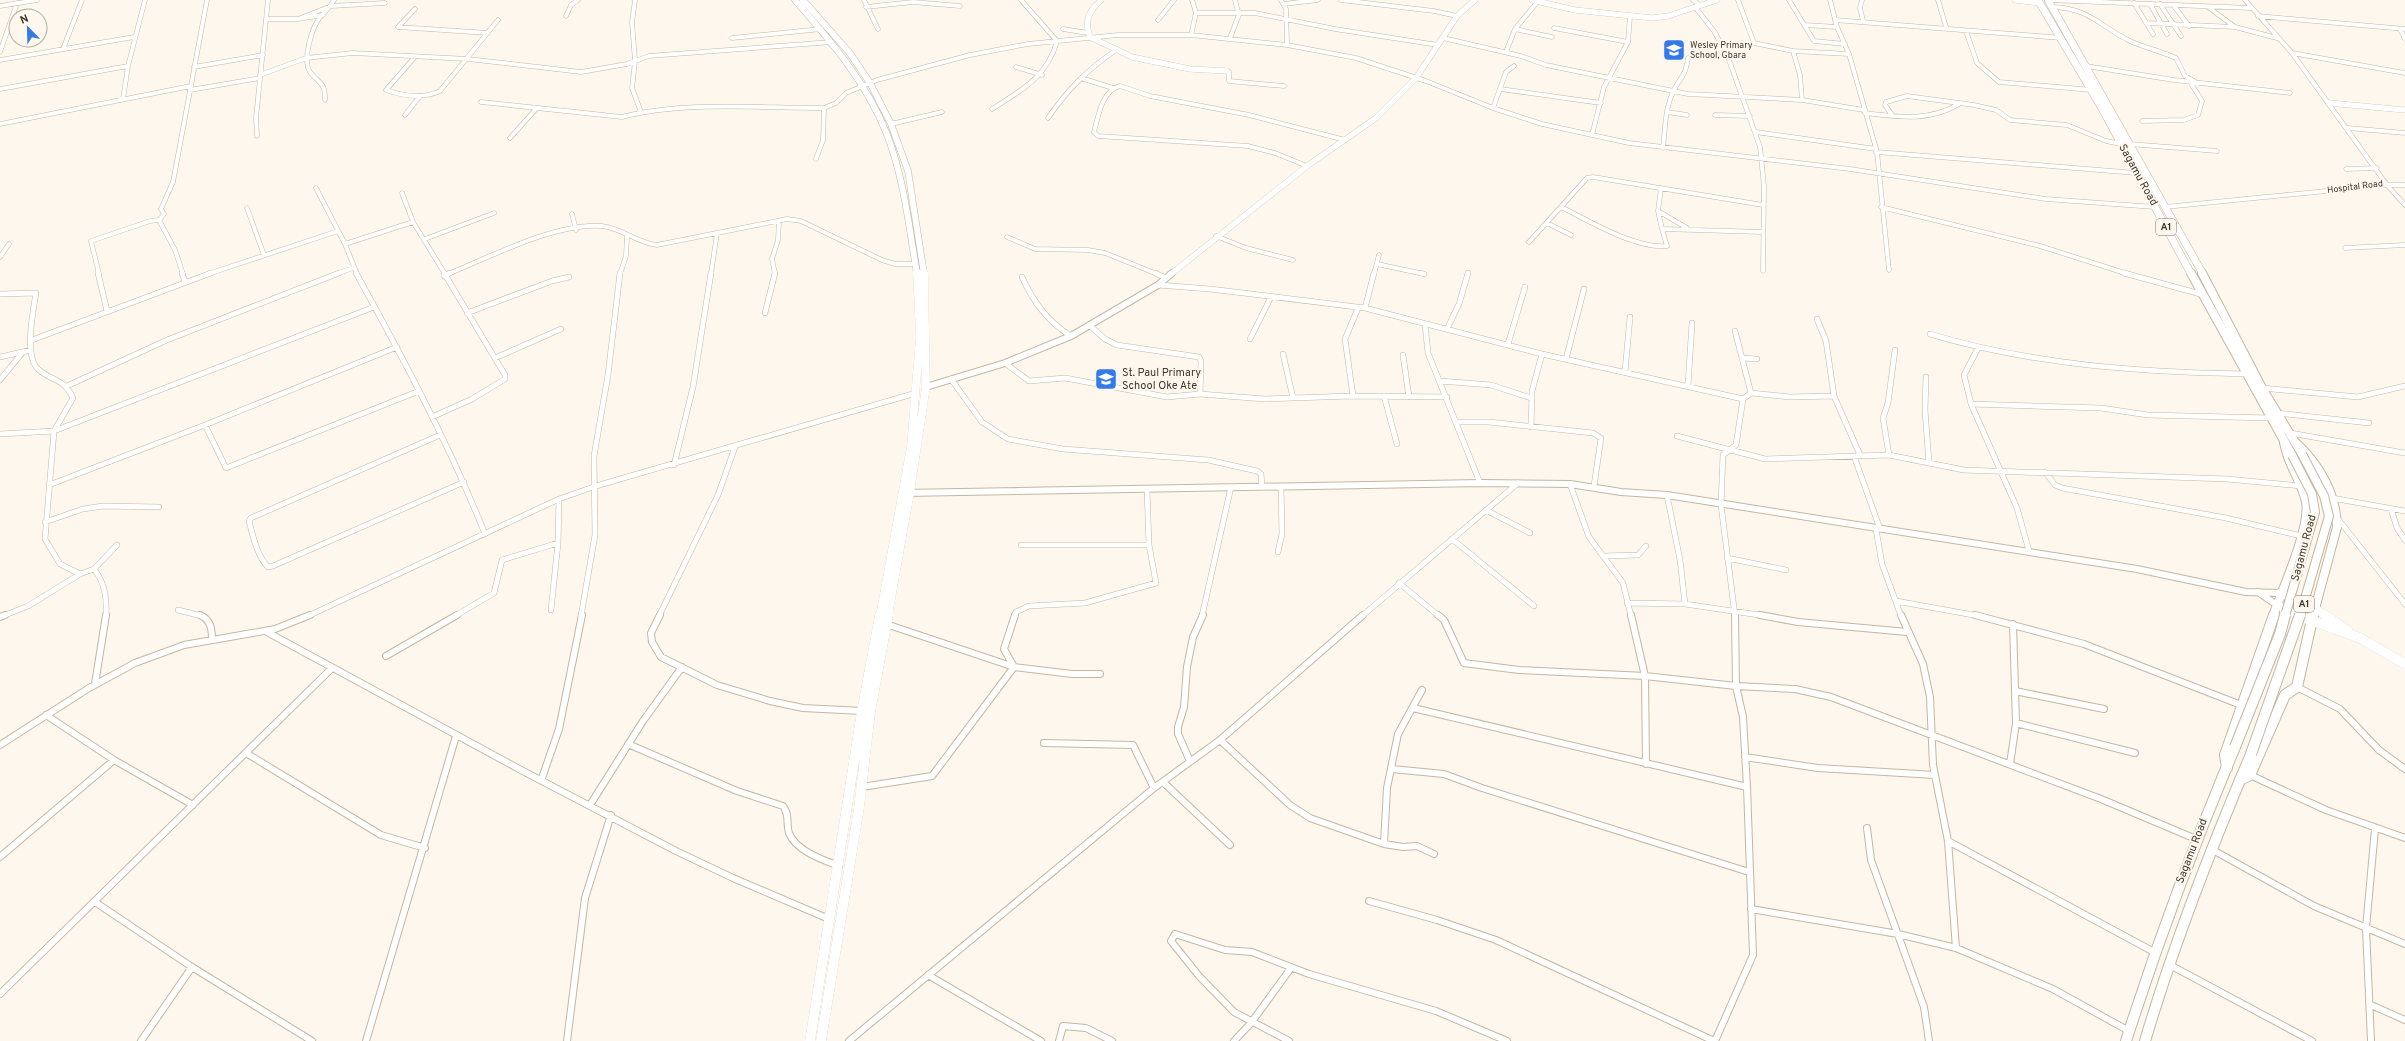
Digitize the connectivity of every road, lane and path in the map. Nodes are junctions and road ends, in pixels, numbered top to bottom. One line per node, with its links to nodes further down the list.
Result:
1 (36, 0): 32 (street)
2 (82, 0): 99 (street)
3 (145, 0): 86 (street)
4 (207, 0): 116 (street)
5 (268, 0): 54 (street)
6 (334, 0): 39 (street)
7 (578, 0): 50 (street)
8 (635, 0): 112 (street)
9 (795, 0): 74 (main road)
10 (803, 0): 128 (main road)
11 (864, 0): 43 (street)
12 (1020, 0): 93 (street)
13 (1101, 0): 82 (street)
14 (1174, 0): 58 (street)
15 (1192, 0): 48 (street)
16 (1235, 0): 47 (street)
17 (1318, 0): 31 (street)
18 (1341, 0): 51 (street)
19 (1475, 0): 51 (street)
20 (1693, 0): 41 (street)
21 (1718, 0): 41 (street)
22 (1738, 0): 101 (street)
23 (1789, 0): 65 (street)
24 (1830, 0): 59 (street)
25 (1862, 0): 62 (street)
26 (1938, 0): 69 (street)
27 (2015, 0): 30 (street)
28 (2245, 0): 45 (street, Hospital Road)
29 (1536, 1): 52 (street); 71 (street)
30 (2039, 1): 60 (main road, Sagamu Road / A1)
31 (1282, 2): 56 (street)
32 (17, 3): 38 (street); 102 (street)
33 (385, 3): 39 (street)
34 (2050, 3): 35 (street); 61 (main road, Sagamu Road / A1); 122 (street)
35 (2134, 3): 36 (street); 63 (street)
36 (2150, 4): 37 (street); 64 (street)
37 (2160, 4): 42 (street); 66 (street)
38 (0, 6)
39 (331, 6): 49 (street); 55 (street)
40 (960, 6): 43 (street)
41 (1697, 6): 52 (street); 138 (street)
42 (2174, 6): 44 (street); 67 (street)
43 (866, 7): 75 (street)
44 (2208, 7): 45 (street); 70 (street)
45 (2251, 8): 53 (street, Hospital Road)
46 (415, 9): 78 (street)
47 (1239, 12): 48 (street); 56 (street); 88 (street)
48 (1196, 13): 83 (street)
49 (323, 15): 55 (street); 107 (street)
50 (566, 16)
51 (1457, 16): 89 (street)
52 (1630, 16): 95 (street)
53 (2258, 16): 73 (street); 91 (street, Hospital Road)
54 (266, 19): 55 (street); 106 (street)
55 (298, 19)
56 (1287, 19): 97 (street); 98 (street)
57 (498, 20): 78 (street)
58 (1158, 20)
59 (1835, 20): 62 (street); 68 (street)
60 (2051, 20): 61 (main road); 90 (main road, Sagamu Road / A1)
61 (2060, 20): 115 (main road, Sagamu Road / A1)
62 (1863, 21): 69 (street)
63 (2146, 23): 64 (street); 80 (street)
64 (2160, 24): 66 (street); 81 (street)
65 (1805, 25): 68 (street); 96 (street)
66 (2174, 26): 67 (street); 85 (street)
67 (2189, 26): 70 (street)
68 (1837, 27): 96 (street)
69 (1946, 27): 90 (street)
70 (2235, 27): 91 (street)
71 (1515, 28): 84 (street); 103 (street)
72 (1554, 28): 95 (street)
73 (2400, 28): 77 (street); 92 (street)
74 (821, 29): 87 (street); 94 (main road)
75 (878, 29)
76 (1064, 29): 82 (street)
77 (2405, 29)
78 (488, 34): 110 (street)
79 (1966, 34): 134 (street)
80 (2153, 34)
81 (2167, 34)
82 (1089, 35): 83 (street); 93 (street); 100 (street)
83 (1191, 35): 88 (street)
84 (1552, 36)
85 (2181, 36)
86 (134, 37): 99 (street); 113 (street)
87 (732, 38)
88 (1230, 38): 97 (street)
89 (1443, 38): 98 (street); 103 (street)
90 (2062, 38): 134 (main road, Sagamu Road / A1)
91 (2277, 38): 104 (street, Hospital Road)
92 (2405, 39)
93 (1057, 41): 120 (street); 128 (street)
94 (832, 42): 112 (street); 128 (main road)
95 (1628, 42): 123 (street)
96 (1845, 44): 105 (street)
97 (1287, 45): 125 (street)
98 (1438, 45): 125 (street)
99 (63, 49): 111 (street)
100 (1116, 50): 118 (street); 124 (street)
101 (1793, 51): 105 (street); 141 (street)
102 (0, 52)
103 (1506, 52): 123 (street)
104 (2292, 53): 119 (street); 144 (street, Hospital Road)
105 (1849, 54): 154 (street)
106 (263, 55): 116 (street); 121 (street)
107 (306, 58): 108 (street); 121 (street); 140 (street)
108 (414, 58): 110 (street); 137 (street)
109 (1688, 58): 135 (street)
110 (468, 59): 112 (street); 137 (street)
111 (0, 60)
112 (635, 61): 151 (street)
113 (128, 66): 133 (street); 139 (street)
114 (1514, 66): 132 (street)
115 (2086, 66): 126 (street); 172 (main road, Sagamu Road / A1)
116 (194, 67): 130 (street)
117 (1016, 67): 120 (street)
118 (1227, 71): 129 (street)
119 (2405, 73)
120 (1042, 75): 149 (street)
121 (260, 76): 130 (street); 168 (street)
122 (2185, 76): 126 (street); 127 (street)
123 (1608, 77): 135 (street); 143 (street)
124 (1081, 78): 131 (street); 160 (street)
125 (1416, 78): 147 (street); 170 (street)
126 (2174, 80): 127 (street)
127 (2192, 82): 136 (street); 161 (street)
128 (866, 84): 146 (street); 163 (main road); 222 (main road)
129 (1284, 86)
130 (191, 88): 139 (street); 198 (street)
131 (1114, 88): 170 (street); 178 (street)
132 (1500, 89): 143 (street); 147 (street)
133 (0, 90)
134 (2092, 90): 171 (main road, Sagamu Road / A1)
135 (1673, 91): 138 (street); 153 (street)
136 (2290, 92)
137 (420, 96): 155 (street)
138 (1745, 97): 141 (street); 159 (street)
139 (123, 99): 162 (street)
140 (325, 100)
141 (1802, 100): 154 (street)
142 (481, 102): 148 (street)
143 (1601, 103): 167 (street)
144 (2329, 103): 150 (street); 164 (street, Hospital Road)
145 (1959, 104): 158 (street); 158 (street); 171 (street)
146 (824, 108): 151 (street); 177 (street)
147 (1493, 108): 167 (street)
148 (536, 109): 151 (street); 169 (street)
149 (992, 109)
150 (2405, 110)
151 (641, 112)
152 (942, 112): 163 (street)
153 (1667, 112): 156 (street); 173 (street)
154 (1865, 112): 158 (street); 174 (street)
155 (404, 115)
156 (1687, 115)
157 (1715, 115): 159 (street)
158 (1892, 115)
159 (1750, 116): 165 (street)
160 (1048, 118)
161 (2142, 121)
162 (0, 124)
163 (891, 124): 282 (main road)
164 (2348, 128): 166 (street); 179 (street, Hospital Road)
165 (1756, 132): 174 (street); 176 (street)
166 (2405, 133)
167 (1592, 135): 173 (street)
168 (257, 136)
169 (510, 138)
170 (1345, 140): 178 (street)
171 (2121, 144): 181 (main road, Sagamu Road / A1)
172 (2130, 144): 175 (street); 193 (main road, Sagamu Road / A1)
173 (1663, 148): 176 (street)
174 (1876, 151): 181 (street); 182 (street)
175 (2217, 152)
176 (1762, 157): 182 (street); 188 (street)
177 (816, 159)
178 (1307, 166): 210 (street)
179 (2377, 168): 180 (street); 184 (street, Hospital Road)
180 (2346, 169)
181 (2136, 172): 192 (main road, Sagamu Road / A1)
182 (1878, 174): 191 (street); 192 (street)
183 (2405, 184): 184 (street)
184 (2387, 185): 189 (street); 193 (street, Hospital Road)
185 (316, 188): 205 (street)
186 (1661, 188): 188 (street); 190 (street); 195 (street)
187 (402, 193): 200 (street)
188 (1763, 205): 206 (street)
189 (2405, 205)
190 (1561, 206): 201 (street); 202 (street)
191 (1881, 207): 225 (street); 238 (street)
192 (2155, 207): 238 (main road, Sagamu Road / A1)
193 (2165, 207): 283 (main road, Sagamu Road / A1)
194 (247, 208): 218 (street)
195 (1658, 211): 202 (street); 203 (street)
196 (494, 213): 212 (street)
197 (572, 214): 204 (street)
198 (159, 220): 233 (street); 243 (street)
199 (779, 221): 207 (street); 222 (street); 245 (street)
200 (414, 222): 212 (street); 215 (street)
201 (1547, 223): 208 (street); 213 (street)
202 (1662, 229): 203 (street)
203 (1689, 229): 206 (street)
204 (576, 230): 209 (street); 229 (street)
205 (338, 231): 215 (street); 218 (street)
206 (1763, 232): 226 (street)
207 (716, 233): 209 (street); 318 (street)
208 (1571, 235)
209 (627, 236): 326 (street)
210 (1216, 236): 221 (street); 232 (street)
211 (1007, 237): 232 (street)
212 (425, 239): 229 (street)
213 (1528, 242)
214 (9, 244): 220 (street)
215 (345, 244): 224 (street)
216 (2405, 245): 217 (street)
217 (2345, 248)
218 (264, 255): 233 (street)
219 (1379, 255): 223 (street)
220 (0, 257)
221 (1293, 260)
222 (916, 264): 285 (main road)
223 (1377, 264): 228 (street); 242 (street)
224 (353, 268): 240 (street); 279 (street)
225 (1889, 270)
226 (1764, 271)
227 (1468, 273): 252 (street)
228 (1424, 274)
229 (444, 276): 244 (street)
230 (569, 277): 244 (street)
231 (1022, 277): 255 (street)
232 (1166, 278): 234 (street)
233 (185, 282): 243 (street)
234 (1158, 285): 239 (street); 250 (street)
235 (1525, 287): 258 (street)
236 (1584, 289): 270 (street)
237 (0, 294): 257 (street)
238 (2204, 295): 274 (main road, Sagamu Road / A1)
239 (1271, 297): 241 (street); 256 (street)
240 (374, 307): 259 (street); 304 (street)
241 (1358, 308): 242 (street); 288 (street)
242 (1365, 308): 249 (street)
243 (108, 311): 257 (street)
244 (468, 313): 268 (street)
245 (765, 313)
246 (1630, 317): 273 (street)
247 (1817, 319): 291 (street)
248 (1692, 323): 280 (street)
249 (1425, 324): 252 (street); 278 (street)
250 (1089, 325): 255 (street); 287 (street)
251 (562, 329): 268 (street)
252 (1447, 329): 258 (street)
253 (1735, 331): 269 (street)
254 (1930, 334): 260 (street)
255 (1071, 336): 272 (street)
256 (1250, 339)
257 (32, 340): 261 (street)
258 (1508, 344): 265 (street)
259 (397, 347): 284 (street); 302 (street)
260 (1978, 348): 274 (street); 296 (street)
261 (31, 350): 263 (street); 279 (street)
262 (1895, 350): 314 (street)
263 (22, 353): 267 (street); 277 (street)
264 (1283, 354): 293 (street)
265 (1542, 354): 270 (street); 294 (street)
266 (1403, 355): 290 (street)
267 (0, 357)
268 (495, 358): 298 (street)
269 (1743, 358): 271 (street); 286 (street)
270 (1566, 359): 273 (street)
271 (1757, 359)
272 (1005, 363): 276 (street); 287 (street)
273 (1625, 372): 280 (street)
274 (2246, 374): 299 (main road, Sagamu Road / A1)
275 (1926, 377): 317 (street)
276 (950, 379): 282 (street); 330 (street)
277 (0, 380)
278 (1440, 381): 292 (street); 294 (street)
279 (67, 386): 304 (street)
280 (1688, 386): 295 (street)
281 (2405, 386): 283 (street)
282 (926, 387): 333 (main road)
283 (2262, 388): 297 (main road, Sagamu Road / A1)
284 (419, 391): 298 (street); 302 (street)
285 (916, 393): 311 (street); 333 (main road)
286 (1752, 393): 291 (street); 295 (street)
287 (1200, 394): 293 (street)
288 (1353, 396): 289 (street); 293 (street)
289 (1384, 396): 290 (street); 310 (street)
290 (1409, 396): 292 (street)
291 (1834, 396): 316 (street)
292 (1447, 397): 300 (street)
293 (1293, 398)
294 (1531, 398): 303 (street)
295 (1743, 399): 312 (street)
296 (1971, 404): 299 (street); 319 (street)
297 (2277, 413): 301 (street); 308 (main road, Sagamu Road / A1)
298 (432, 417): 306 (street)
299 (2270, 418): 309 (main road, Sagamu Road / A1)
300 (1456, 422): 303 (street); 322 (street)
301 (2369, 423)
302 (205, 425): 325 (street)
303 (1531, 427): 327 (street)
304 (54, 431): 305 (street); 325 (street)
305 (0, 434)
306 (440, 435): 321 (street); 321 (street)
307 (1677, 436): 312 (street)
308 (2292, 438): 313 (street); 335 (main road); 419 (main road, Sagamu Road / A1, bridge)
309 (2284, 442): 328 (main road); 415 (main road, Sagamu Road / A1, bridge)
310 (1397, 444)
311 (735, 448): 318 (street); 385 (street)
312 (1729, 451): 315 (street); 337 (street)
313 (2405, 453)
314 (1889, 455): 316 (street); 317 (street)
315 (1854, 456): 316 (street); 344 (street)
316 (1860, 456)
317 (1929, 463): 319 (street)
318 (674, 465): 326 (street)
319 (2000, 471): 320 (street); 355 (street)
320 (2045, 472): 328 (street); 347 (street)
321 (464, 482): 346 (street)
322 (1480, 483): 323 (street); 331 (street)
323 (1518, 483): 324 (street); 340 (street)
324 (1570, 484): 327 (street); 357 (street)
325 (49, 485): 343 (street)
326 (596, 486): 336 (street); 418 (street)
327 (1594, 486): 334 (street)
328 (2301, 486): 347 (main road)
329 (1231, 487): 330 (street); 332 (street); 411 (street)
330 (1262, 487): 331 (street)
331 (1281, 487): 356 (street)
332 (1147, 489): 333 (street); 353 (street)
333 (906, 493): 377 (main road); 398 (main road)
334 (1666, 495): 337 (street); 367 (street)
335 (2332, 498): 339 (street); 342 (main road)
336 (559, 500): 346 (street); 350 (street)
337 (1721, 505): 344 (street); 358 (street)
338 (159, 507): 343 (street)
339 (2391, 509): 341 (street); 349 (street)
340 (1486, 510): 345 (street); 348 (street)
341 (2405, 512)
342 (2338, 519): 368 (street); 371 (main road)
343 (45, 522): 361 (street)
344 (1878, 529): 355 (street); 365 (street)
345 (1530, 533)
346 (484, 534): 379 (street)
347 (2302, 536): 364 (main road)
348 (1452, 539): 362 (street); 370 (street)
349 (2405, 540)
350 (558, 543): 373 (street); 383 (street)
351 (117, 545): 359 (street)
352 (1021, 545): 353 (street)
353 (1149, 545): 386 (street)
354 (1646, 546): 357 (street)
355 (2029, 551): 363 (street)
356 (1278, 552)
357 (1604, 556): 366 (street)
358 (1727, 558): 360 (street); 374 (street)
359 (94, 569): 361 (street); 390 (street)
360 (1786, 570)
361 (80, 574): 375 (street)
362 (1399, 583): 389 (street); 403 (street)
363 (2258, 592): 364 (street); 369 (street)
364 (2280, 593): 369 (main road); 371 (main road)
365 (1896, 601): 378 (street); 380 (street)
366 (1627, 603): 367 (street); 389 (street)
367 (1685, 604): 374 (street)
368 (2405, 604)
369 (2277, 605): 376 (main road); 395 (main road)
370 (1534, 606)
371 (2316, 609): 376 (main road); 381 (main road)
372 (178, 610): 382 (street)
373 (551, 610)
374 (1734, 610): 380 (street); 391 (street)
375 (0, 617)
376 (2312, 622): 381 (main road); 392 (main road)
377 (886, 624): 386 (street); 421 (main road)
378 (2013, 624): 394 (street); 395 (street)
379 (267, 632): 382 (street); 387 (street)
380 (1907, 632): 401 (street)
381 (2357, 637): 384 (main road)
382 (212, 640): 390 (street)
383 (386, 656)
384 (2405, 664)
385 (682, 667): 398 (street); 405 (street)
386 (1014, 667): 388 (street); 421 (street)
387 (331, 669): 402 (street); 407 (street)
388 (1100, 674)
389 (1644, 676): 391 (street); 412 (street)
390 (96, 684): 399 (street)
391 (1736, 686): 401 (street); 409 (street)
392 (2297, 687): 416 (street); 419 (main road)
393 (1422, 690): 396 (street)
394 (2015, 691): 397 (street); 400 (street)
395 (2241, 705): 415 (main road)
396 (1413, 708): 412 (street); 414 (street)
397 (2104, 709)
398 (862, 711): 438 (main road)
399 (46, 715): 406 (street); 410 (street)
400 (2016, 723): 408 (street); 413 (street)
401 (1932, 734): 413 (street); 417 (street)
402 (456, 736): 418 (street); 434 (street)
403 (1220, 740): 411 (street); 432 (street)
404 (1044, 743): 423 (street)
405 (628, 744): 425 (street); 438 (street)
406 (0, 745)
407 (246, 753): 424 (street); 434 (street)
408 (2135, 753)
409 (1745, 757): 417 (street); 422 (street)
410 (114, 760): 424 (street); 437 (street)
411 (1190, 761): 420 (street)
412 (1646, 764): 422 (street)
413 (2010, 764): 430 (street)
414 (1392, 769): 432 (street); 439 (street)
415 (2227, 769): 430 (main road, Sagamu Road / A1)
416 (2405, 769)
417 (1935, 775): 431 (street)
418 (542, 778): 425 (street)
419 (2245, 778): 428 (street); 435 (main road, Sagamu Road / A1)
420 (1163, 782): 423 (street); 433 (street)
421 (862, 787): 463 (main road)
422 (1747, 787): 439 (street)
423 (1154, 788): 452 (street)
424 (193, 805): 441 (street)
425 (590, 805): 426 (street)
426 (611, 815): 443 (street); 461 (street)
427 (1867, 828): 445 (street)
428 (2375, 829): 429 (street); 444 (street)
429 (2405, 838)
430 (2196, 839): 448 (main road, Sagamu Road / A1)
431 (1948, 841): 447 (street); 448 (street)
432 (1384, 844): 436 (street)
433 (1230, 845)
434 (425, 848): 460 (street)
435 (2211, 849): 444 (street); 449 (main road, Sagamu Road / A1)
436 (1434, 854)
437 (0, 857)
438 (839, 866): 443 (main road)
439 (1749, 872): 442 (street)
440 (1369, 901): 471 (street)
441 (95, 902): 450 (street); 453 (street)
442 (1751, 909): 445 (street); 471 (street)
443 (830, 919): 462 (main road)
444 (2366, 928): 446 (street); 454 (street)
445 (1898, 934): 447 (street); 472 (street)
446 (2405, 944)
447 (1956, 948): 457 (street)
448 (2154, 952): 457 (main road, Sagamu Road / A1)
449 (2168, 964): 473 (main road, Sagamu Road / A1); 474 (street)
450 (192, 967): 458 (street); 459 (street)
451 (1291, 968): 456 (street); 456 (street); 470 (street)
452 (928, 975): 464 (street); 465 (street)
453 (0, 994)
454 (2370, 1005): 455 (street); 475 (street)
455 (2405, 1020)
456 (1252, 1023): 468 (street); 469 (street)
457 (2127, 1036)
458 (141, 1041)
459 (312, 1041)
460 (366, 1041)
461 (567, 1041)
462 (810, 1041)
463 (821, 1041)
464 (849, 1041)
465 (1041, 1041)
466 (1059, 1041): 467 (street)
467 (1112, 1041)
468 (1234, 1041)
469 (1289, 1041)
470 (1507, 1041)
471 (1715, 1041)
472 (1928, 1041)
473 (2145, 1041)
474 (2312, 1041)
475 (2371, 1041)

